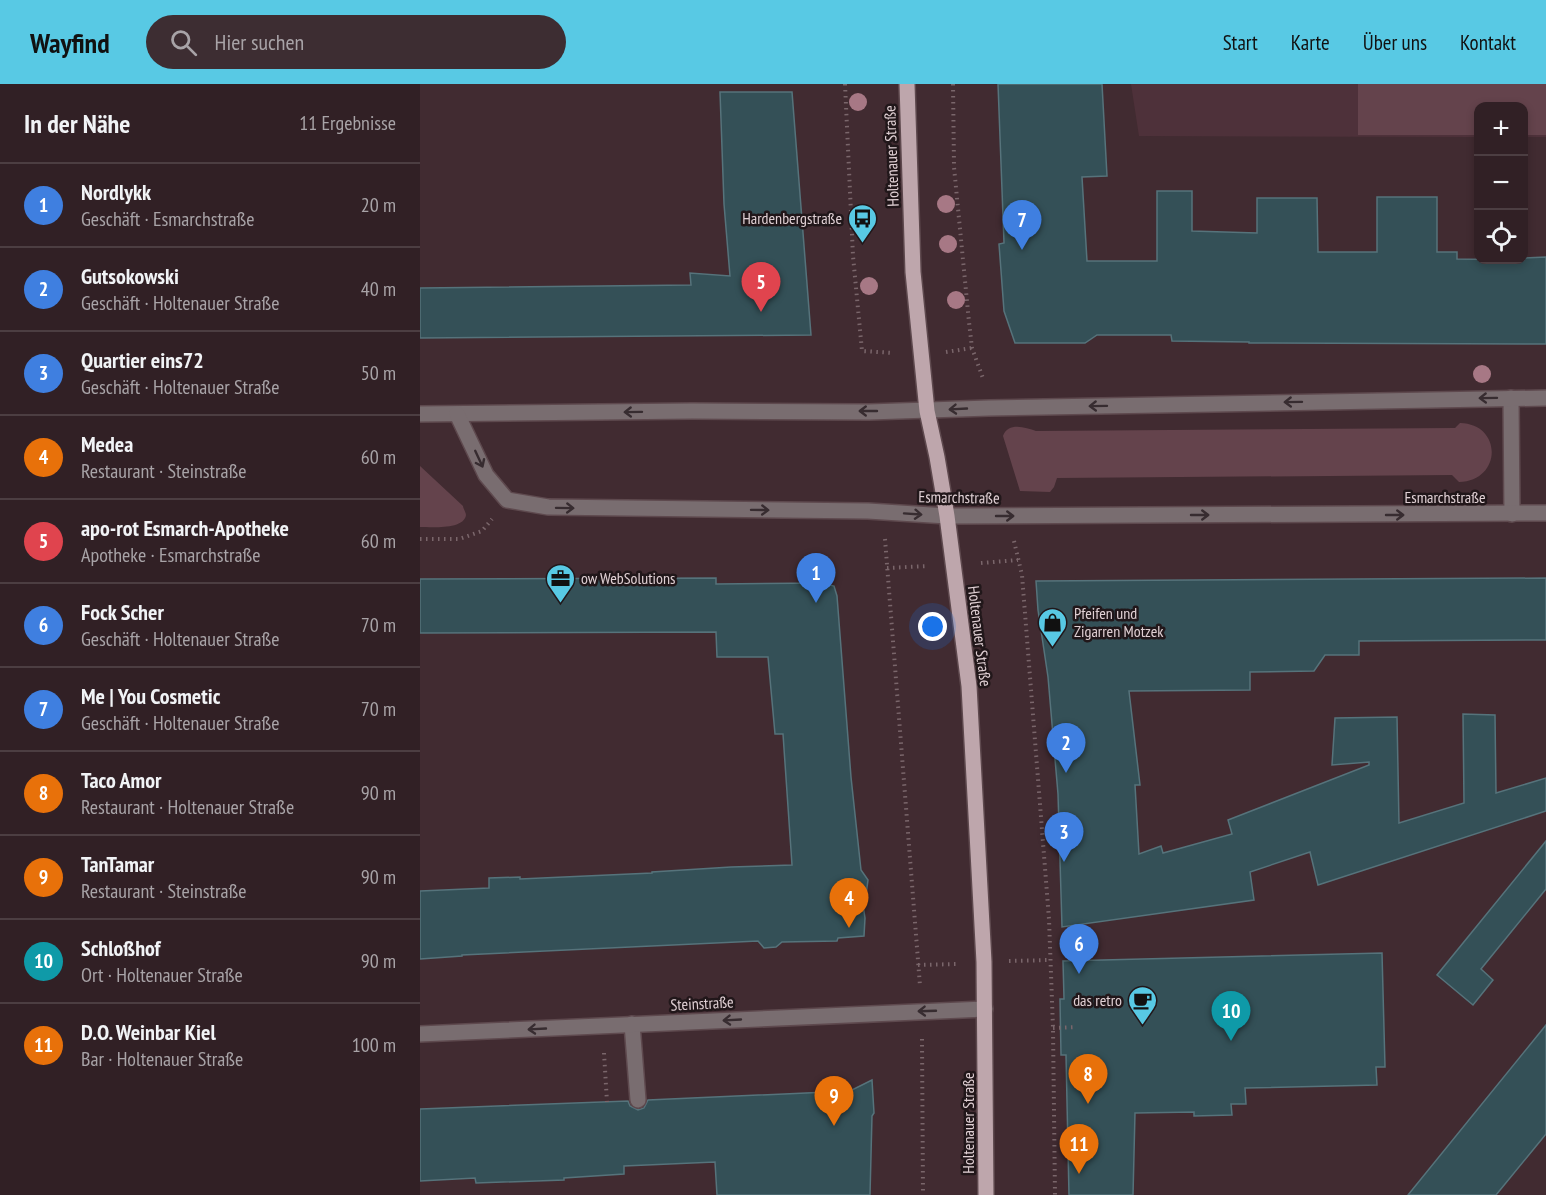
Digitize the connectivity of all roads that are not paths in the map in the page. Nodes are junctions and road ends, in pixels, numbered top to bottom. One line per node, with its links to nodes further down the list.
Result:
1 (906, 84): 4 (main road, Holtenauer Straße)
2 (1511, 398): 3 (street); 4 (street, one-way to 4); 8 (street)
3 (1546, 398)
4 (927, 411): 6 (street, one-way to 6); 9 (main road, Holtenauer Straße)
5 (420, 414): 6 (street)
6 (457, 414): 9 (street, Esmarchstraße, one-way to 9)
7 (1546, 513): 8 (street, Esmarchstraße)
8 (1512, 514): 9 (street, Esmarchstraße, one-way to 8)
9 (947, 516): 10 (main road, Holtenauer Straße)
10 (985, 1009): 11 (street, Steinstraße, one-way to 11); 14 (main road, Holtenauer Straße)
11 (632, 1024): 12 (street, Steinstraße, one-way to 12); 13 (street)
12 (420, 1034)
13 (638, 1100)
14 (986, 1195)

